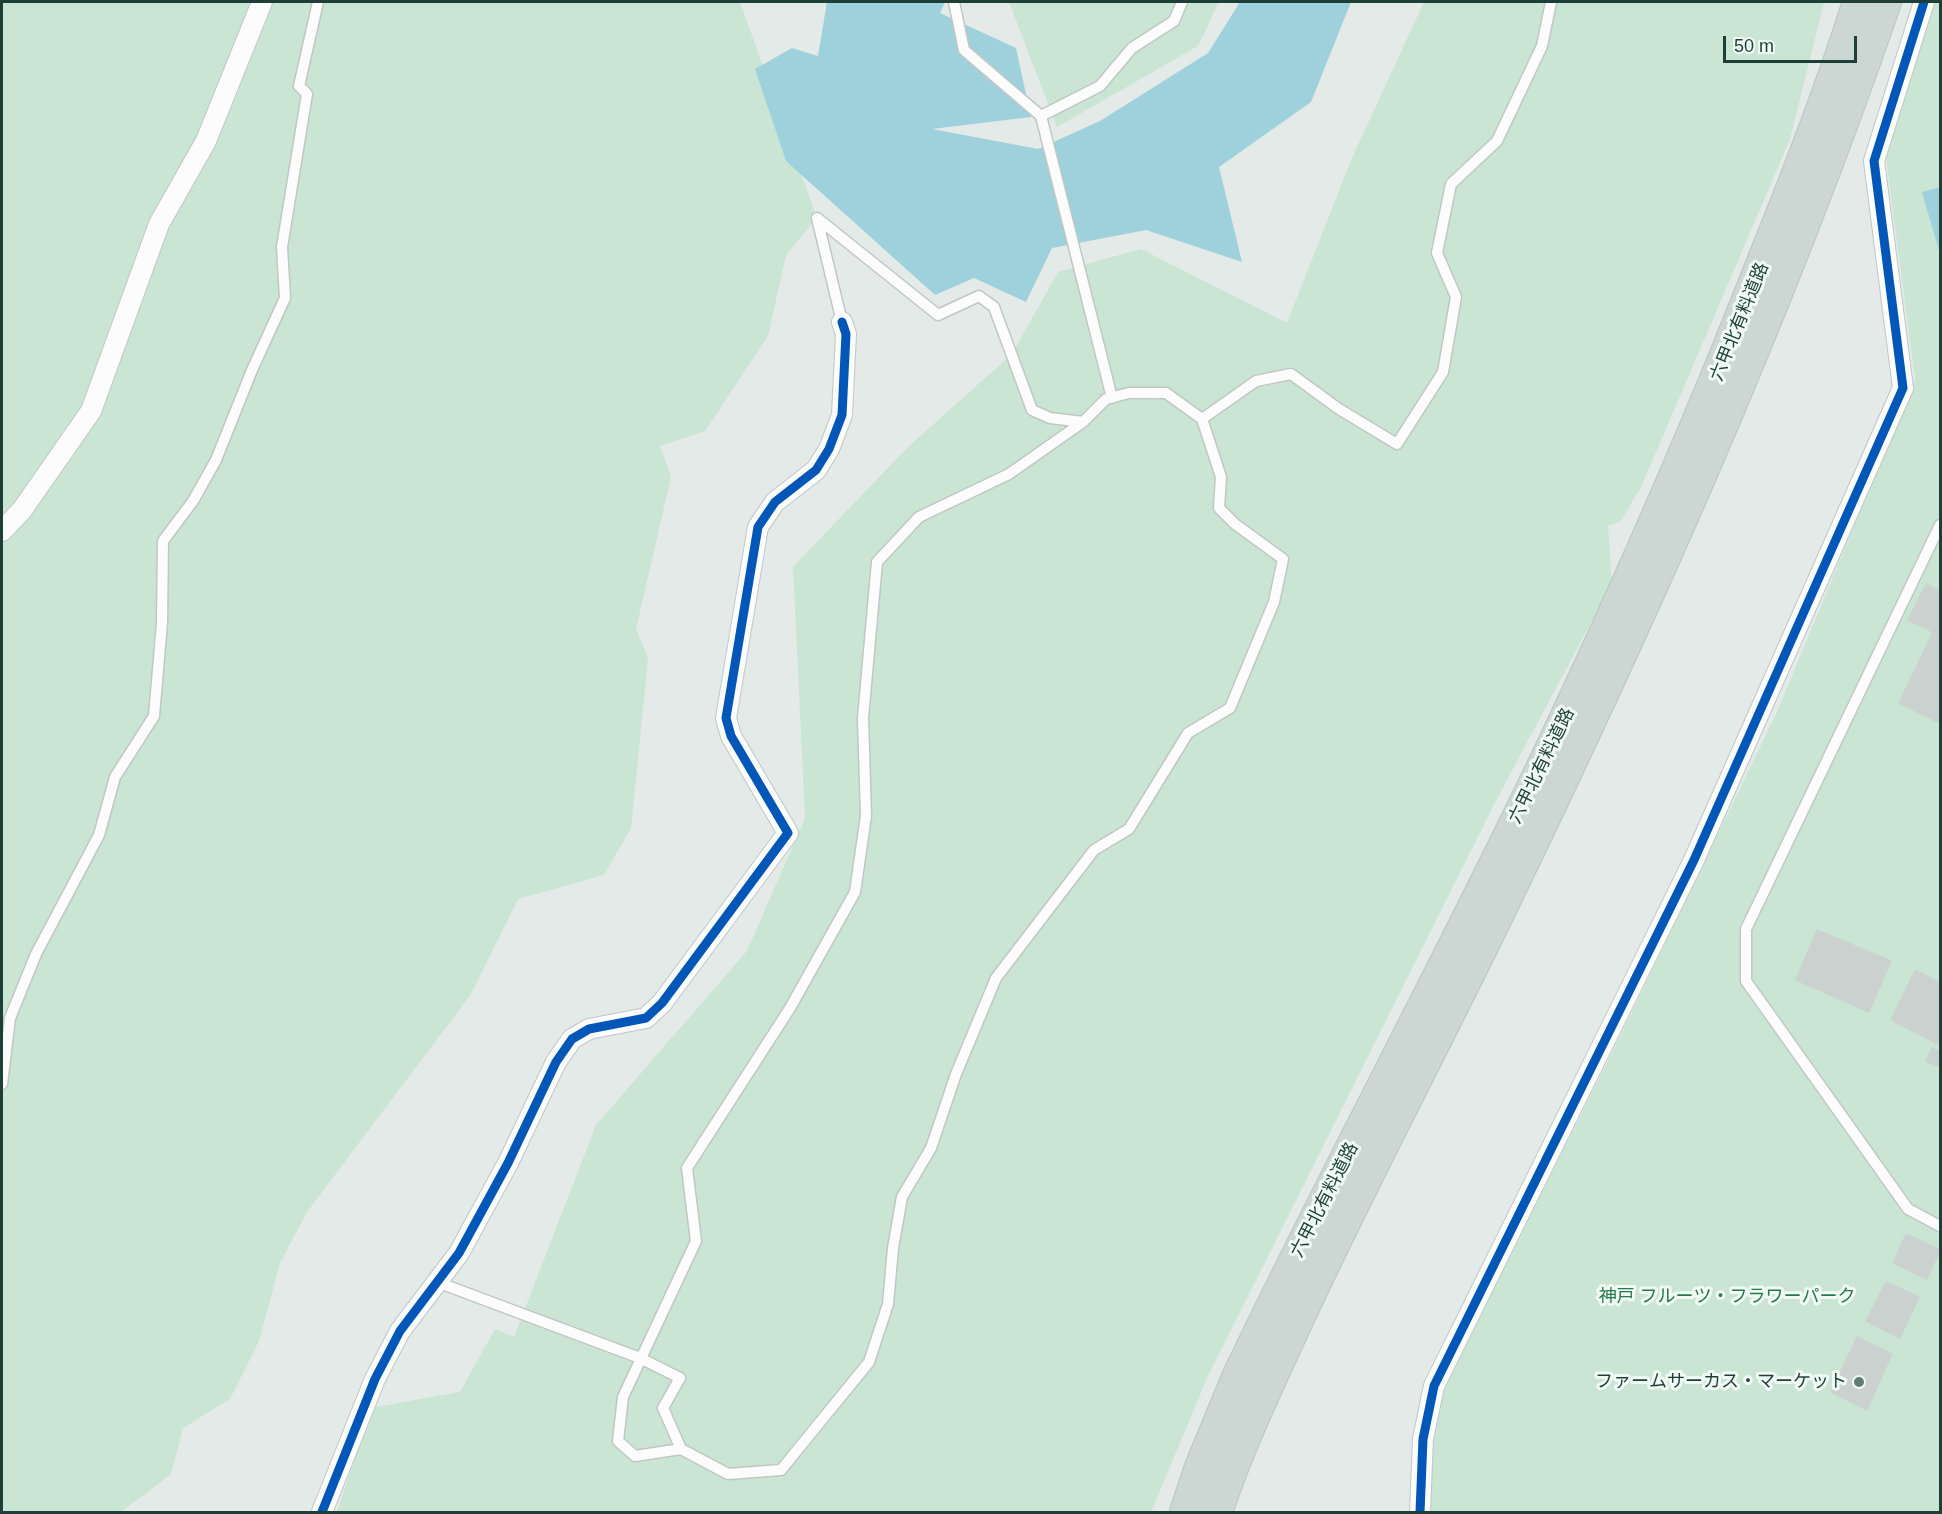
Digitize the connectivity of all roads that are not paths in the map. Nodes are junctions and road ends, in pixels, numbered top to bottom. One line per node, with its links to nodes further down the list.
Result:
1 (262, 2): 15 (street)
2 (318, 2): 16 (lane)
3 (954, 2): 9 (lane)
4 (1182, 2): 9 (lane)
5 (1551, 2): 12 (lane)
6 (1859, 2): 23 (main road, 六甲北有料道路)
7 (1885, 2): 17 (main road, 六甲北有料道路)
8 (1924, 2): 26 (street)
9 (1041, 116): 11 (lane)
10 (842, 322): 13 (lane); 19 (street)
11 (1112, 398): 12 (lane); 13 (lane)
12 (1202, 419): 21 (lane)
13 (1083, 423): 20 (lane)
14 (1941, 525): 18 (lane)
15 (2, 531)
16 (2, 1084)
17 (1343, 1221): 24 (main road, 六甲北有料道路); 25 (main road)
18 (1941, 1226)
19 (437, 1282): 20 (lane); 22 (street)
20 (640, 1358): 21 (lane); 21 (lane)
21 (681, 1449)
22 (322, 1512)
23 (1186, 1512)
24 (1216, 1512)
25 (1238, 1512)
26 (1420, 1512)

